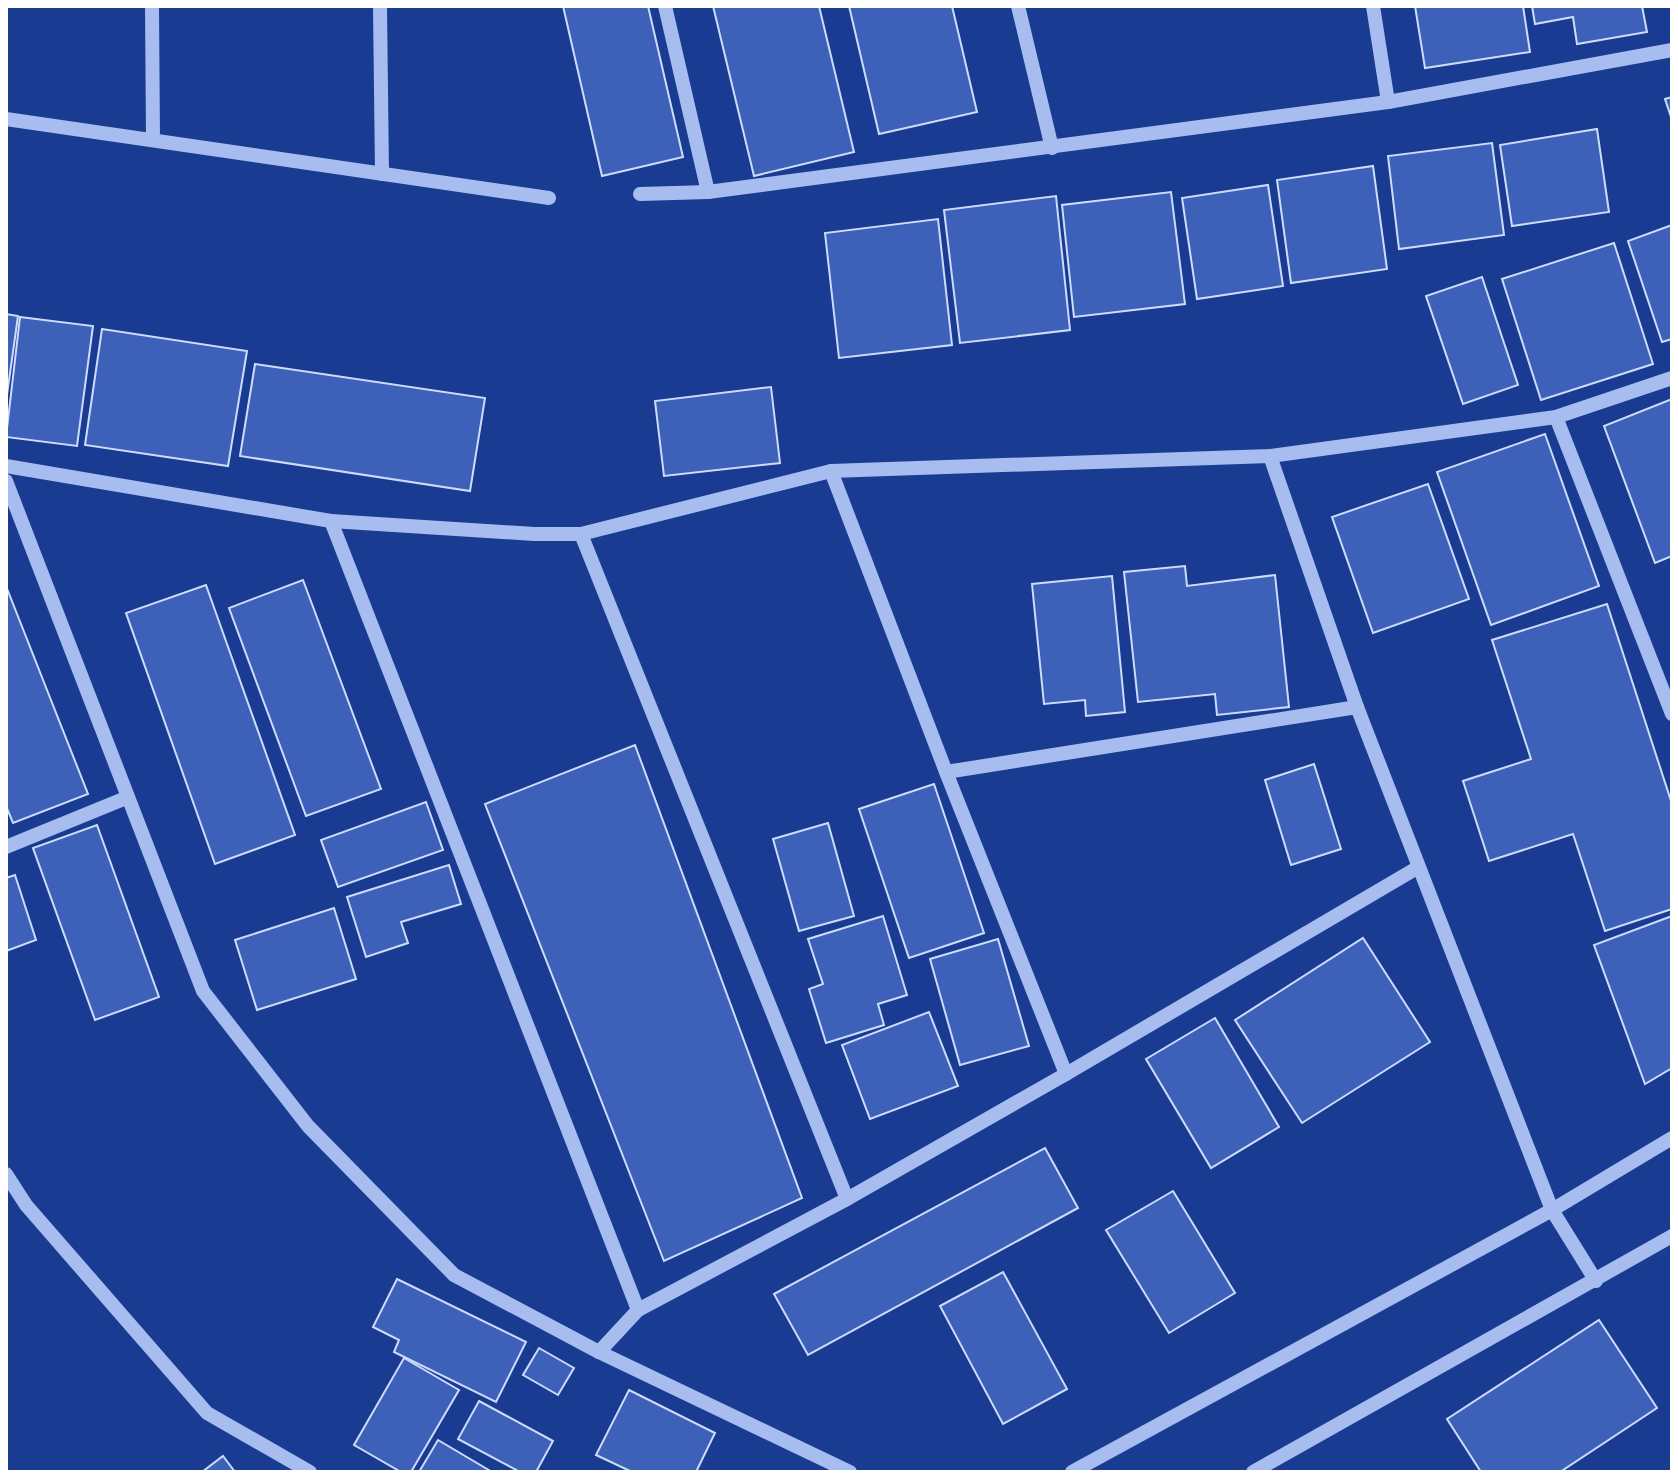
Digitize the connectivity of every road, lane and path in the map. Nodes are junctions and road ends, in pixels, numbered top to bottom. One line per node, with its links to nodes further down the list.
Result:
1 (152, 6): 9 (street)
2 (380, 6): 11 (street)
3 (665, 6): 12 (street)
4 (1018, 6): 10 (street)
5 (1373, 6): 7 (street)
6 (1672, 50): 7 (street)
7 (1388, 102): 10 (street)
8 (6, 119): 9 (street)
9 (153, 140): 11 (street)
10 (1052, 148): 12 (street)
11 (382, 174): 14 (street)
12 (708, 192): 13 (street)
13 (640, 194)
14 (549, 198)
15 (1672, 378): 16 (street)
16 (1556, 417): 17 (street); 24 (street)
17 (1270, 456): 19 (street); 23 (street)
18 (6, 466): 21 (street)
19 (831, 471): 22 (street); 25 (street)
20 (6, 481): 26 (street)
21 (331, 521): 22 (street); 36 (street)
22 (581, 534): 32 (street)
23 (1357, 707): 25 (street); 28 (street)
24 (1672, 714)
25 (946, 772): 29 (street)
26 (126, 798): 27 (street); 37 (street)
27 (6, 847)
28 (1417, 868): 29 (street); 33 (street)
29 (1066, 1074): 32 (street)
30 (1672, 1138): 33 (street)
31 (6, 1174): 38 (street)
32 (847, 1199): 36 (street)
33 (1552, 1210): 35 (street); 40 (street)
34 (1672, 1236): 35 (street)
35 (1596, 1281): 41 (street)
36 (638, 1310): 37 (street)
37 (599, 1352): 39 (street)
38 (310, 1472)
39 (850, 1472)
40 (1072, 1472)
41 (1253, 1472)

